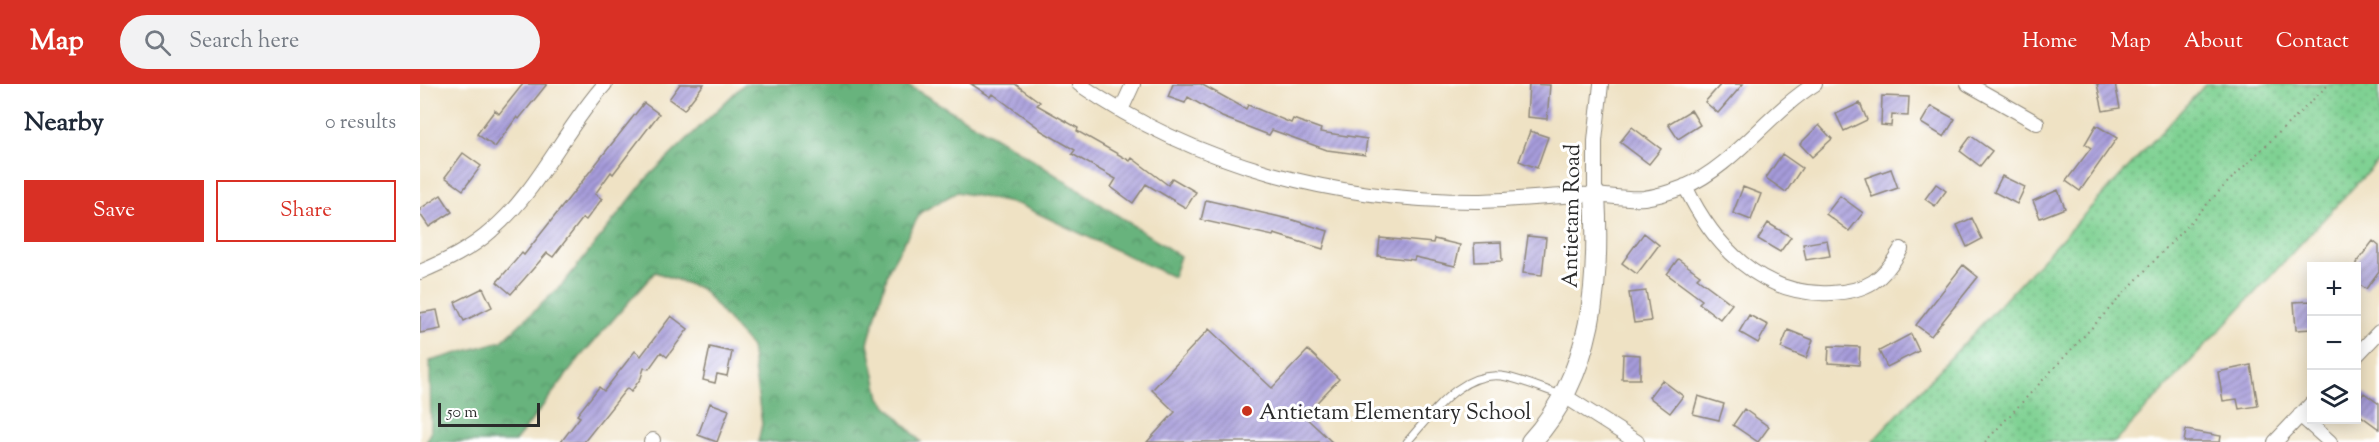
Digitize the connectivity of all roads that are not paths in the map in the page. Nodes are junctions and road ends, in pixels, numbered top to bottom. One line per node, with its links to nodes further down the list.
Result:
1 (605, 84): 12 (street)
2 (1079, 84): 7 (street)
3 (1133, 84): 7 (street)
4 (1601, 84): 10 (street, Antietam Road)
5 (1815, 84): 9 (street)
6 (1968, 84): 8 (street)
7 (1121, 110): 10 (street)
8 (2037, 123)
9 (1685, 186): 10 (street); 11 (street)
10 (1594, 194): 15 (street, Antietam Road)
11 (1900, 249)
12 (420, 272)
13 (2379, 332): 14 (street)
14 (2361, 351)
15 (1563, 395): 18 (lane); 19 (street, Antietam Road); 20 (street)
16 (2307, 409): 17 (street)
17 (2300, 415): 21 (street); 22 (street)
18 (1407, 442)
19 (1531, 442)
20 (1636, 442)
21 (2275, 442)
22 (2330, 442)

